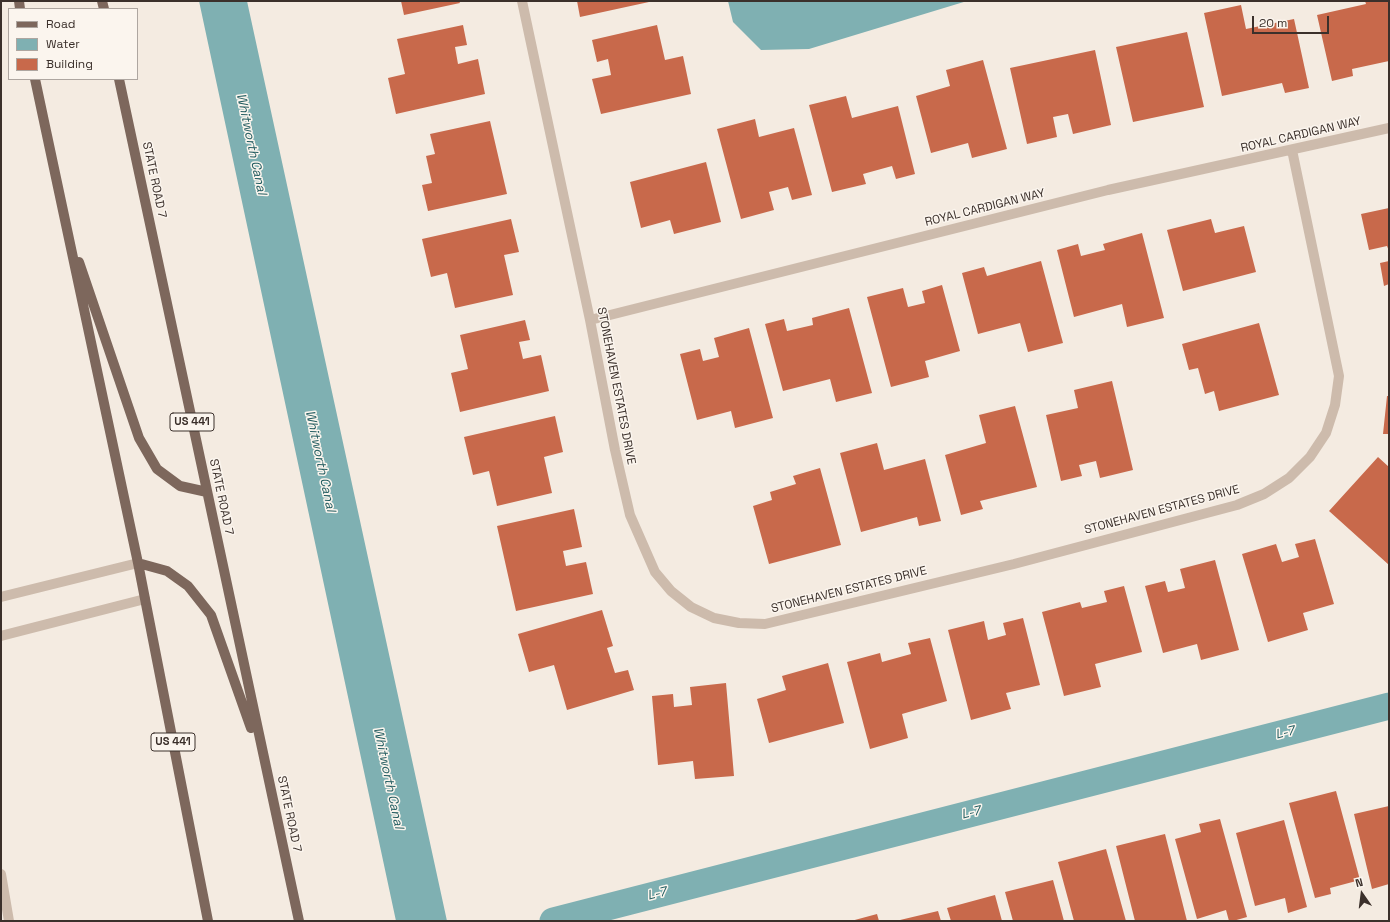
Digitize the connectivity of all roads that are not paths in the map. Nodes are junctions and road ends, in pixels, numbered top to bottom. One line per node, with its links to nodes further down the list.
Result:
1 (522, 1): 7 (street, STONEHAVEN ESTATES DRIVE)
2 (35, 80): 6 (main road, US 441)
3 (119, 80): 8 (main road, STATE ROAD 7 / US 441)
4 (1389, 128): 5 (street, ROYAL CARDIGAN WAY)
5 (1292, 150): 7 (street, ROYAL CARDIGAN WAY); 7 (street, STONEHAVEN ESTATES DRIVE)
6 (64, 217): 8 (main road); 9 (main road, US 441)
7 (590, 320)
8 (207, 492): 13 (main road, STATE ROAD 7 / US 441)
9 (138, 563): 10 (street); 11 (main road, US 441); 13 (main road)
10 (1, 597)
11 (145, 599): 12 (street); 16 (main road, US 441)
12 (1, 636)
13 (265, 766): 17 (main road, STATE ROAD 7 / US 441)
14 (1, 874): 15 (street)
15 (9, 921)
16 (208, 921)
17 (299, 921)

